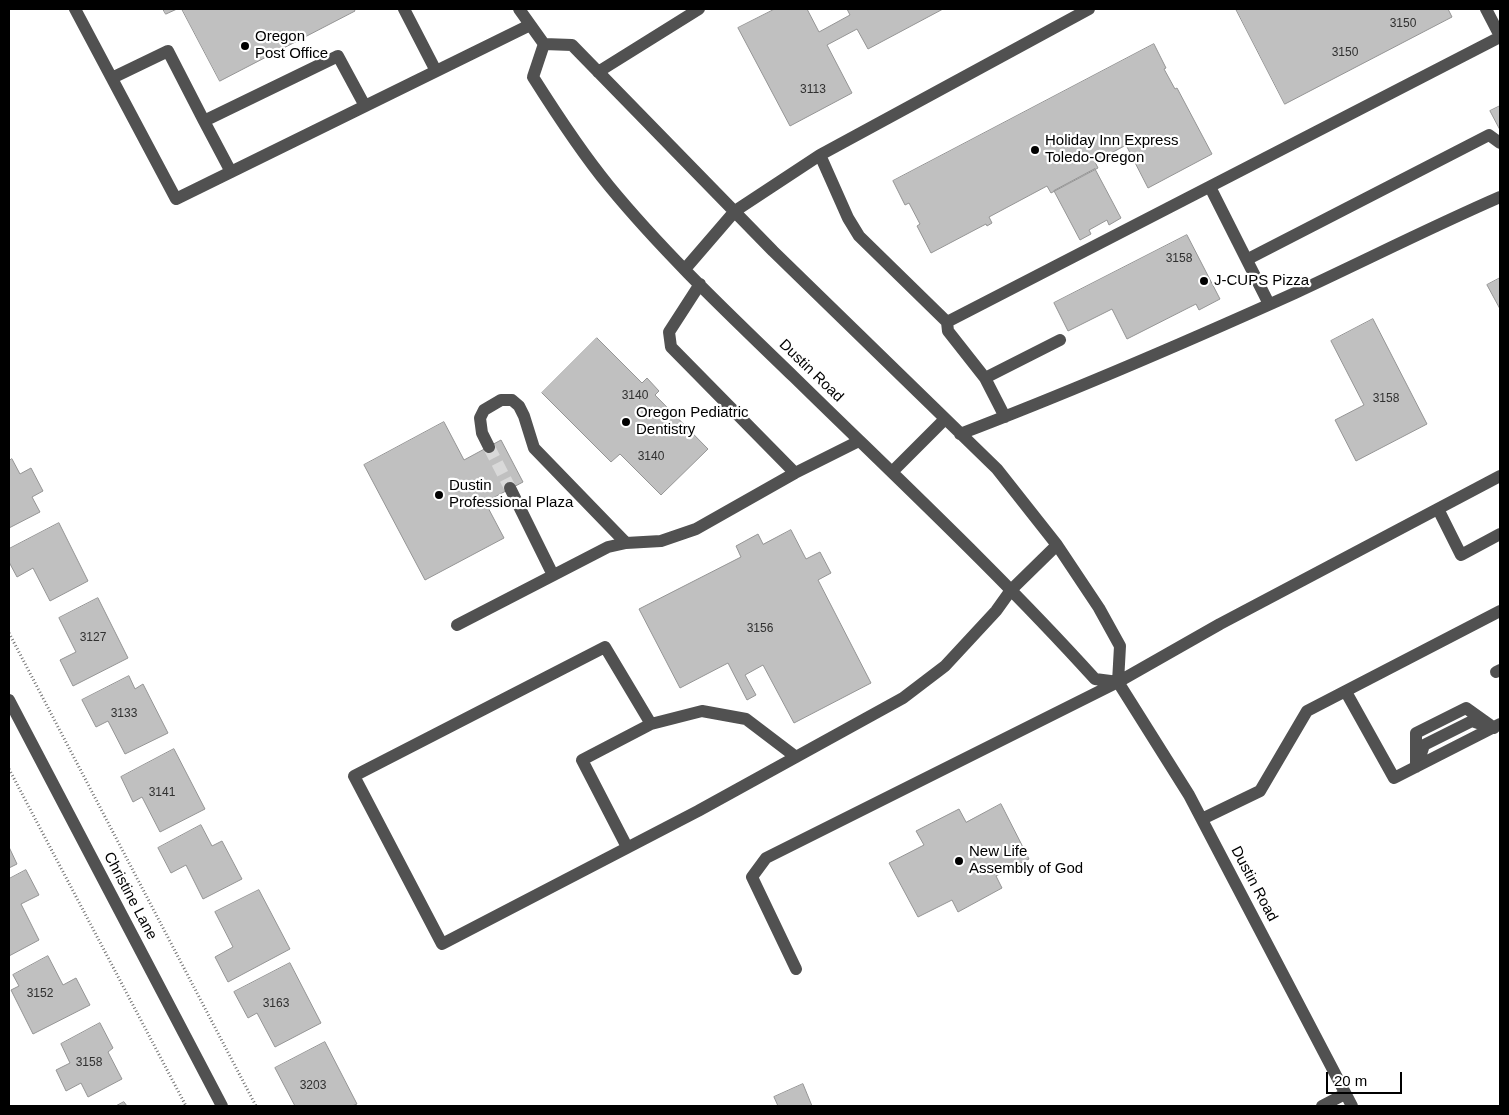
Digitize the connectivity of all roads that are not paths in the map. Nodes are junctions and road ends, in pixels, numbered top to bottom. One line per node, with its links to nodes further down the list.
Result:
1 (75, 9): 13 (street)
2 (404, 9): 11 (street)
3 (519, 9): 8 (street)
4 (699, 9): 12 (street)
5 (1089, 9): 7 (street)
6 (1486, 9): 9 (street)
7 (1074, 12): 17 (street)
8 (530, 24): 10 (street); 11 (street)
9 (1500, 37): 19 (street)
10 (544, 44): 12 (street); 23 (street, Dustin Road)
11 (436, 70): 14 (street)
12 (598, 72): 21 (street)
13 (112, 78): 15 (street); 18 (street)
14 (365, 106): 15 (street); 18 (street)
15 (204, 121): 18 (street)
16 (1500, 143): 22 (street)
17 (820, 156): 21 (street); 26 (street)
18 (231, 172)
19 (1210, 187): 22 (street); 26 (street)
20 (1500, 197): 25 (street)
21 (735, 211): 23 (street); 30 (street)
22 (1248, 259): 25 (street)
23 (685, 269): 24 (street, Dustin Road)
24 (700, 284): 32 (street, Dustin Road); 35 (street)
25 (1269, 304): 29 (street)
26 (947, 322): 28 (street)
27 (1060, 340): 28 (street)
28 (985, 378): 29 (street)
29 (1005, 417): 31 (street)
30 (945, 419): 31 (street); 34 (street)
31 (960, 434): 41 (street)
32 (859, 441): 34 (street, Dustin Road); 35 (street)
33 (488, 447): 40 (street)
34 (892, 472): 43 (street, Dustin Road)
35 (795, 473): 40 (street)
36 (1500, 476): 38 (street)
37 (510, 488): 42 (street)
38 (1438, 509): 39 (street); 46 (street)
39 (1500, 534)
40 (626, 543): 42 (street)
41 (1057, 545): 43 (street); 46 (street)
42 (553, 575): 45 (street)
43 (1011, 590): 46 (street, Dustin Road); 51 (street)
44 (1500, 611): 47 (street)
45 (457, 625)
46 (1118, 682): 53 (street, Dustin Road); 55 (street)
47 (1346, 692): 52 (street); 53 (street)
48 (9, 700): 57 (street, Christine Lane)
49 (651, 724): 51 (street); 54 (street); 54 (street)
50 (1497, 726): 52 (street); 52 (street)
51 (796, 756): 54 (street)
52 (1416, 767)
53 (1202, 819): 56 (street, Dustin Road)
54 (627, 848)
55 (796, 969)
56 (1345, 1094): 58 (street); 59 (street, Dustin Road)
57 (222, 1106)
58 (1322, 1106)
59 (1352, 1106)

